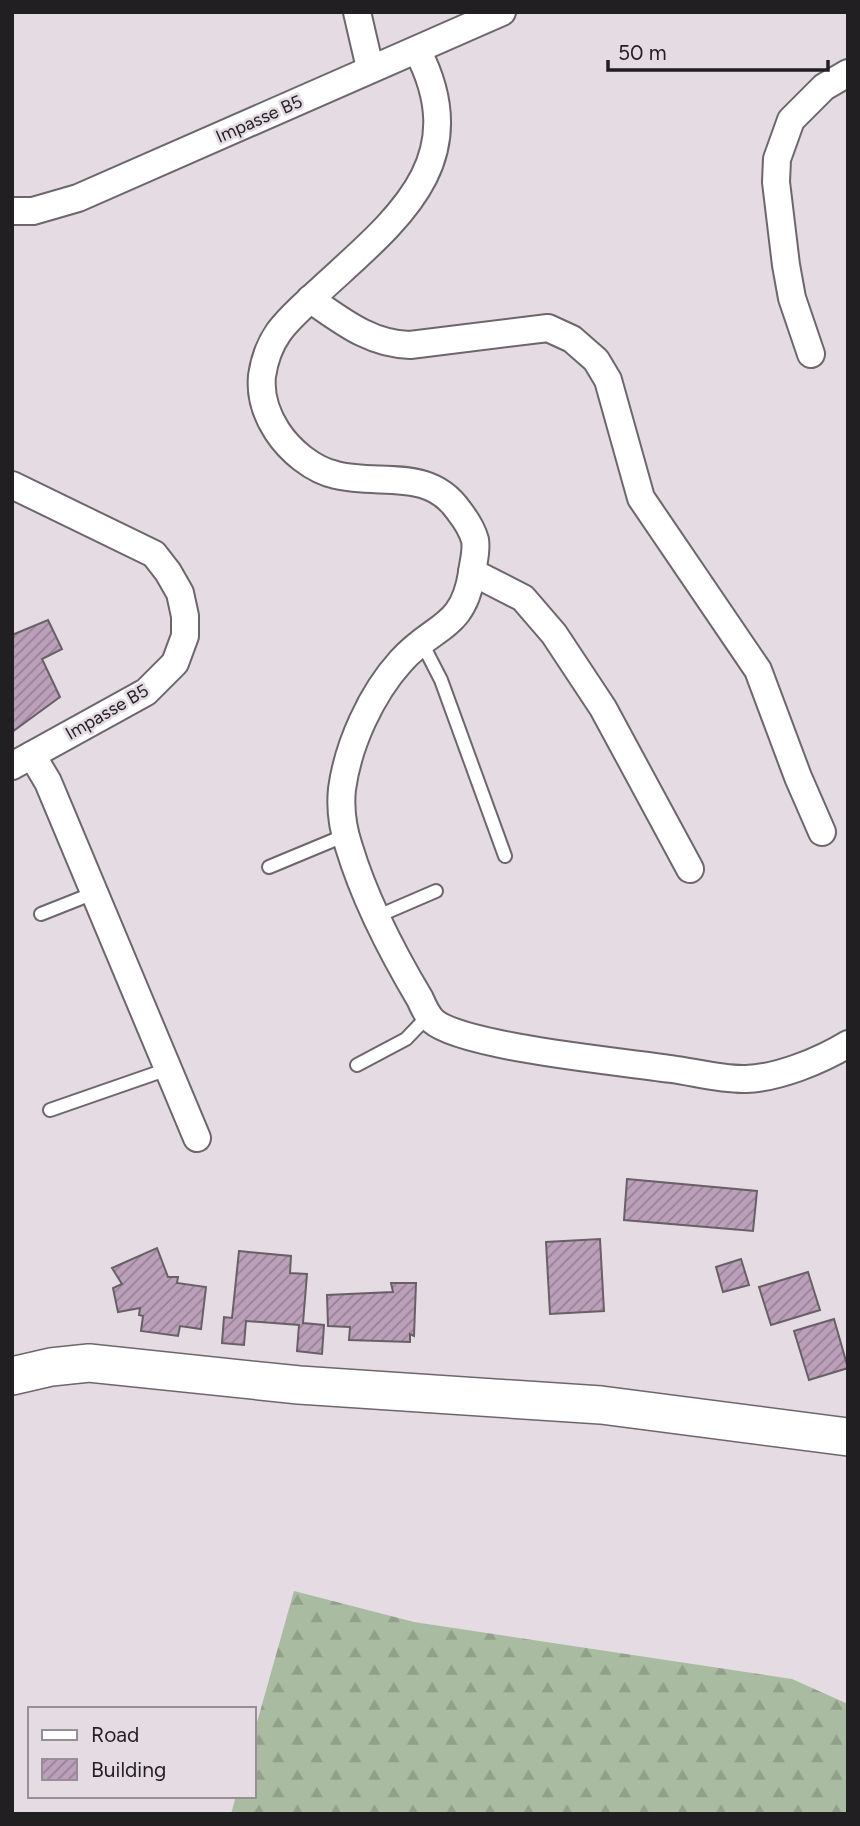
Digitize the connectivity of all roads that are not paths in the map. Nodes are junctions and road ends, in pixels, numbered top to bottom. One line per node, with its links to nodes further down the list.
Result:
1 (357, 12): 4 (street)
2 (502, 12): 3 (street, Impasse B5)
3 (417, 50): 4 (street, Impasse B5); 7 (street)
4 (370, 68): 6 (street, Impasse B5)
5 (848, 73): 8 (street)
6 (12, 211)
7 (310, 299): 10 (street); 13 (street)
8 (811, 354)
9 (12, 485): 12 (street, Impasse B5)
10 (472, 572): 11 (street); 17 (street)
11 (422, 643): 14 (street); 15 (lane)
12 (22, 761): 19 (street)
13 (822, 832)
14 (346, 835): 16 (lane); 21 (street)
15 (505, 856)
16 (268, 867)
17 (690, 869)
18 (436, 891): 21 (lane)
19 (94, 893): 20 (lane); 25 (street)
20 (41, 914)
21 (377, 916): 22 (street)
22 (429, 1015): 23 (street); 24 (lane)
23 (848, 1044)
24 (357, 1065)
25 (168, 1069): 26 (lane); 27 (street)
26 (50, 1110)
27 (197, 1138)
28 (12, 1376): 29 (street)
29 (848, 1437)

